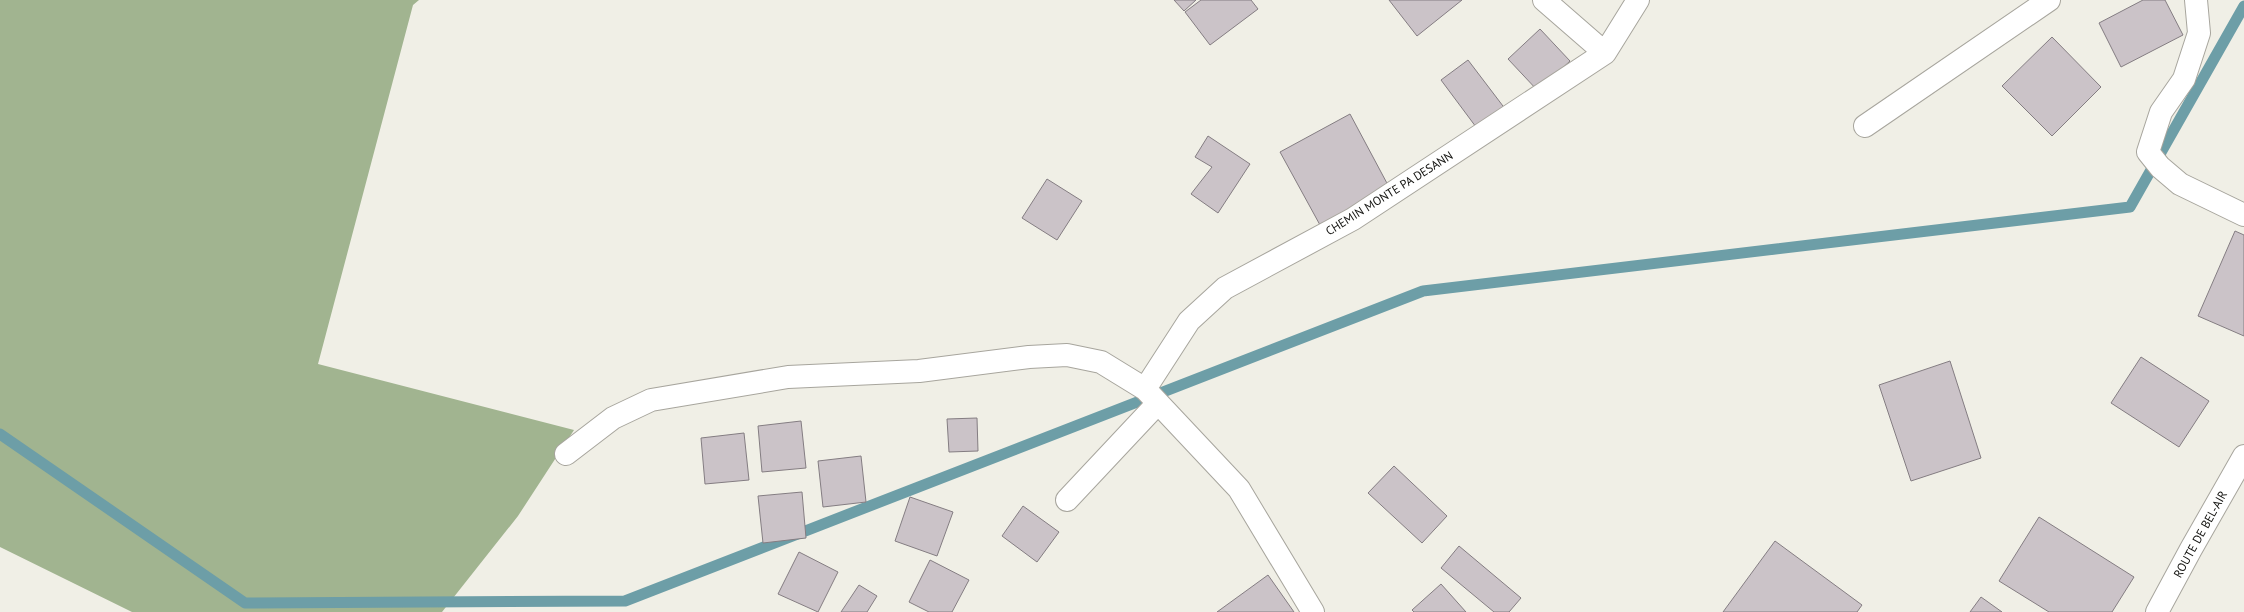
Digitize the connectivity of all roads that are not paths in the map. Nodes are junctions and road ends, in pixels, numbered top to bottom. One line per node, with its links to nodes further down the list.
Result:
1 (1544, 0): 5 (street)
2 (1638, 0): 5 (street, CHEMIN MONTE PA DESANN)
3 (2049, 0): 6 (street)
4 (2196, 0): 7 (street)
5 (1605, 53): 8 (street, CHEMIN MONTE PA DESANN)
6 (1865, 126)
7 (2244, 215)
8 (1152, 396): 9 (street); 11 (street, CHEMIN MONTE PA DESANN); 12 (street)
9 (566, 454)
10 (2244, 456): 13 (street, ROUTE DE BEL-AIR)
11 (1067, 500)
12 (1313, 612)
13 (2157, 612)

